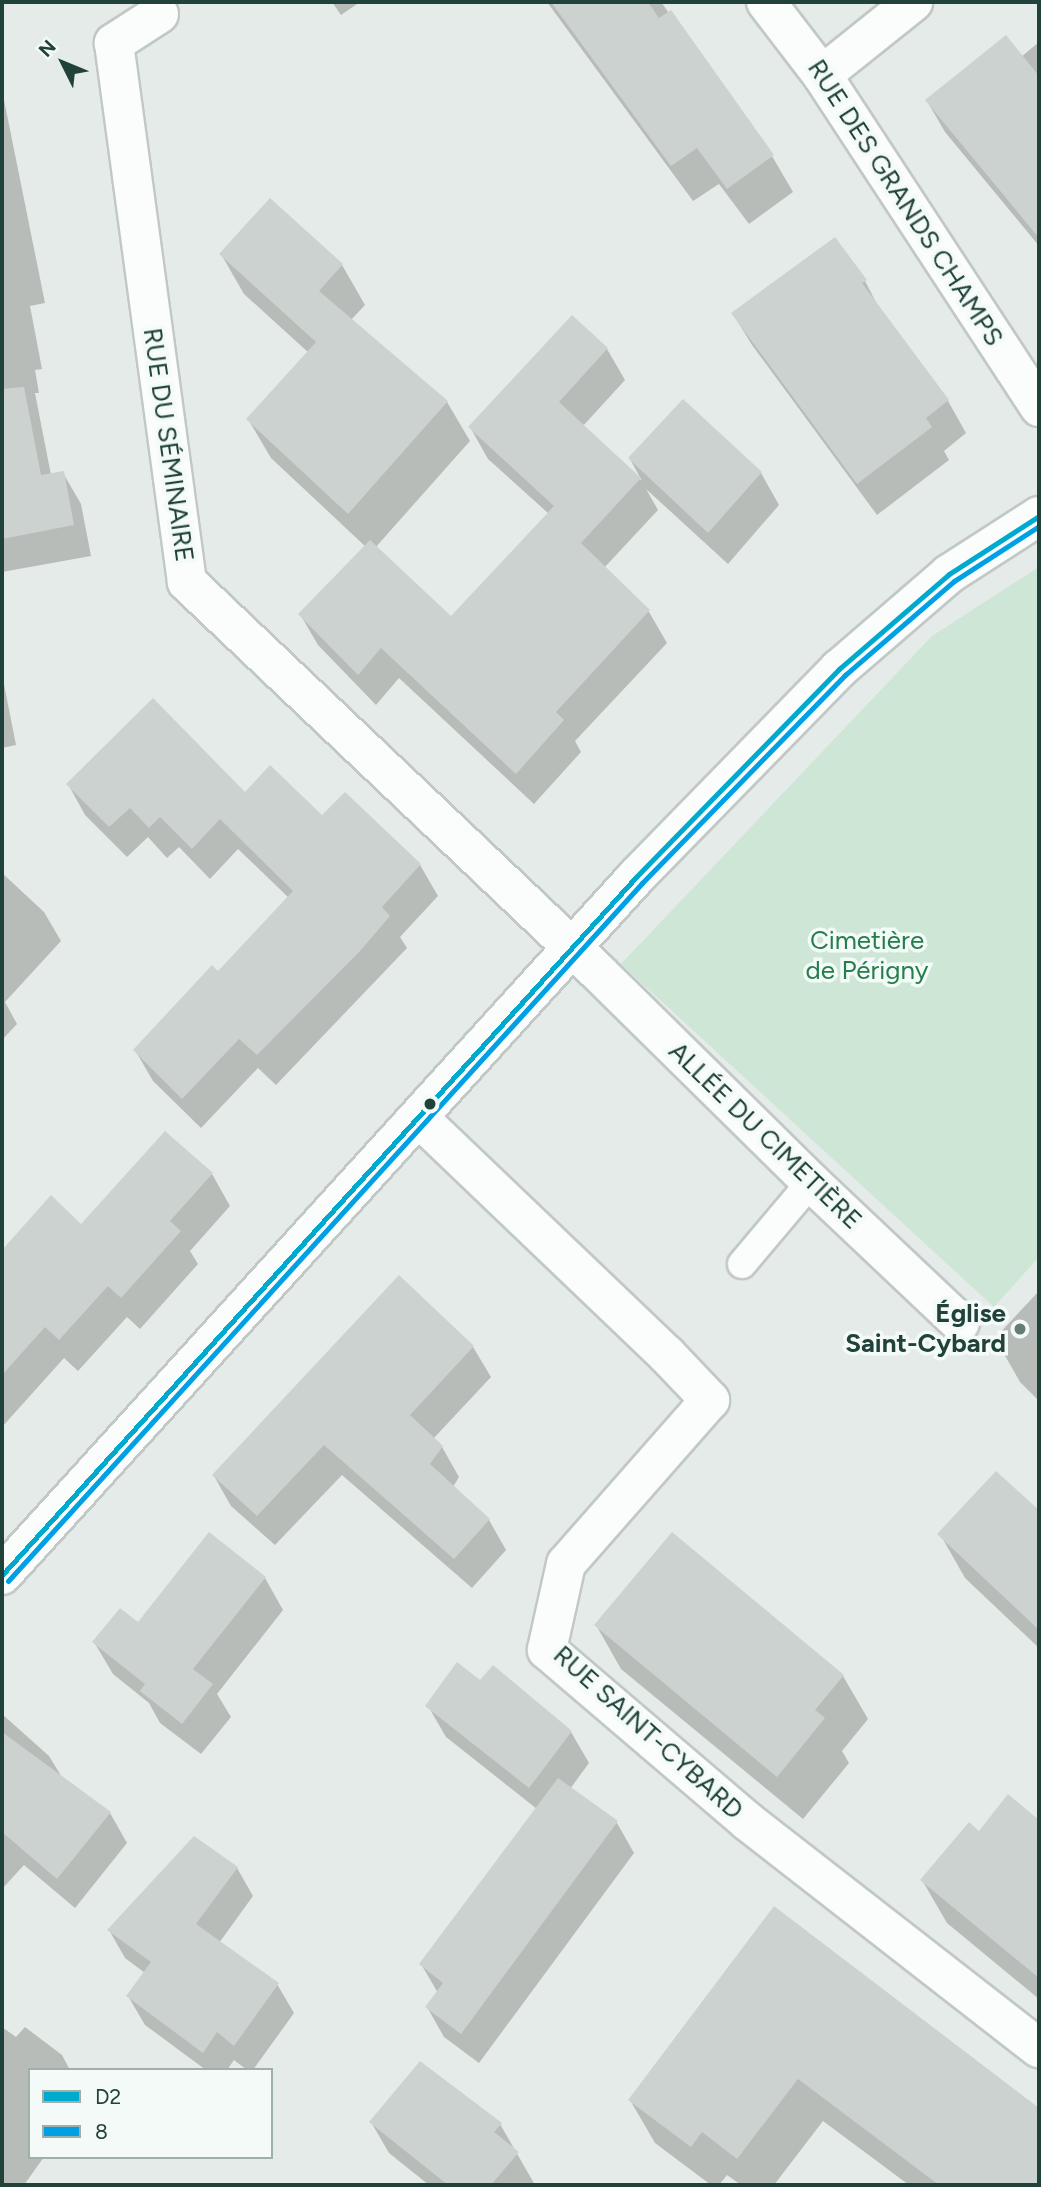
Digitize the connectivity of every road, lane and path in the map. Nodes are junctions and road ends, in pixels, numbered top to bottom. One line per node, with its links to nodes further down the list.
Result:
1 (766, 2): 4 (street, RUE DES GRANDS CHAMPS)
2 (913, 2): 4 (street)
3 (159, 13): 7 (street, RUE DU SÉMINAIRE)
4 (822, 75): 5 (street, RUE DES GRANDS CHAMPS)
5 (1039, 407)
6 (1039, 516): 7 (street)
7 (572, 947): 8 (street); 9 (street, ALLÉE DU CIMETIÈRE)
8 (419, 1118): 12 (street); 13 (street, RUE SAINT-CYBARD)
9 (811, 1182): 10 (lane); 11 (street, ALLÉE DU CIMETIÈRE)
10 (742, 1264)
11 (960, 1323)
12 (2, 1576)
13 (1039, 2048)

